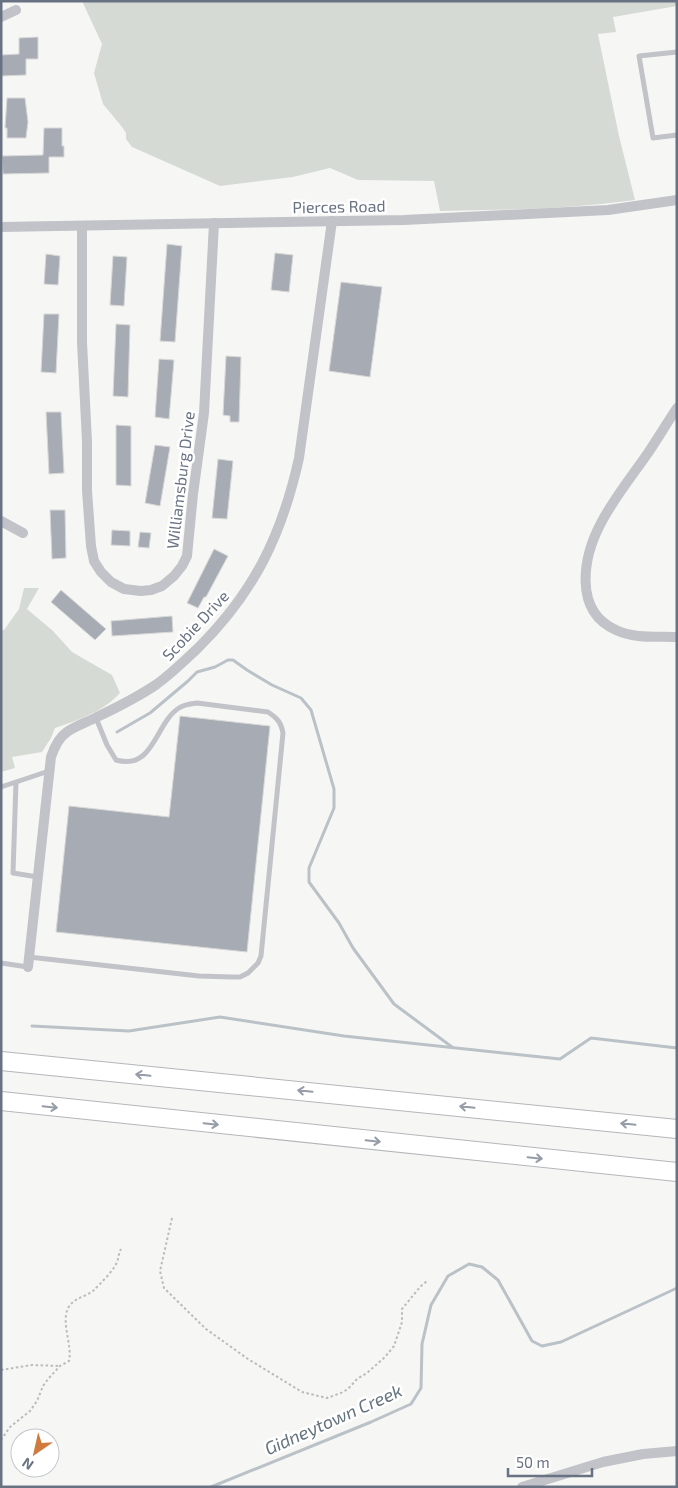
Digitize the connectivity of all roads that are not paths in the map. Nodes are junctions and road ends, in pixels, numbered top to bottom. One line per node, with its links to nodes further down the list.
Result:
1 (16, 10): 2 (street)
2 (1, 17)
3 (677, 52): 4 (lane)
4 (677, 135)
5 (677, 200): 6 (street, Pierces Road)
6 (332, 221): 7 (street, Pierces Road); 14 (street, Scobie Drive)
7 (214, 223): 8 (street, Pierces Road); 8 (street, Williamsburg Drive)
8 (82, 226): 9 (street, Pierces Road)
9 (1, 227)
10 (677, 408): 13 (street)
11 (1, 521): 12 (street)
12 (23, 533)
13 (677, 637)
14 (96, 718): 15 (street, Scobie Drive); 19 (lane)
15 (49, 771): 16 (lane); 18 (street, Scobie Drive)
16 (16, 782): 17 (lane); 18 (lane)
17 (1, 787)
18 (38, 877): 19 (street, Scobie Drive)
19 (29, 962): 20 (lane)
20 (1, 963)
21 (1, 1061): 23 (highway, one-way to 21)
22 (1, 1101): 24 (highway, one-way to 24)
23 (677, 1129)
24 (677, 1172)
25 (677, 1451): 26 (street)
26 (522, 1487)

